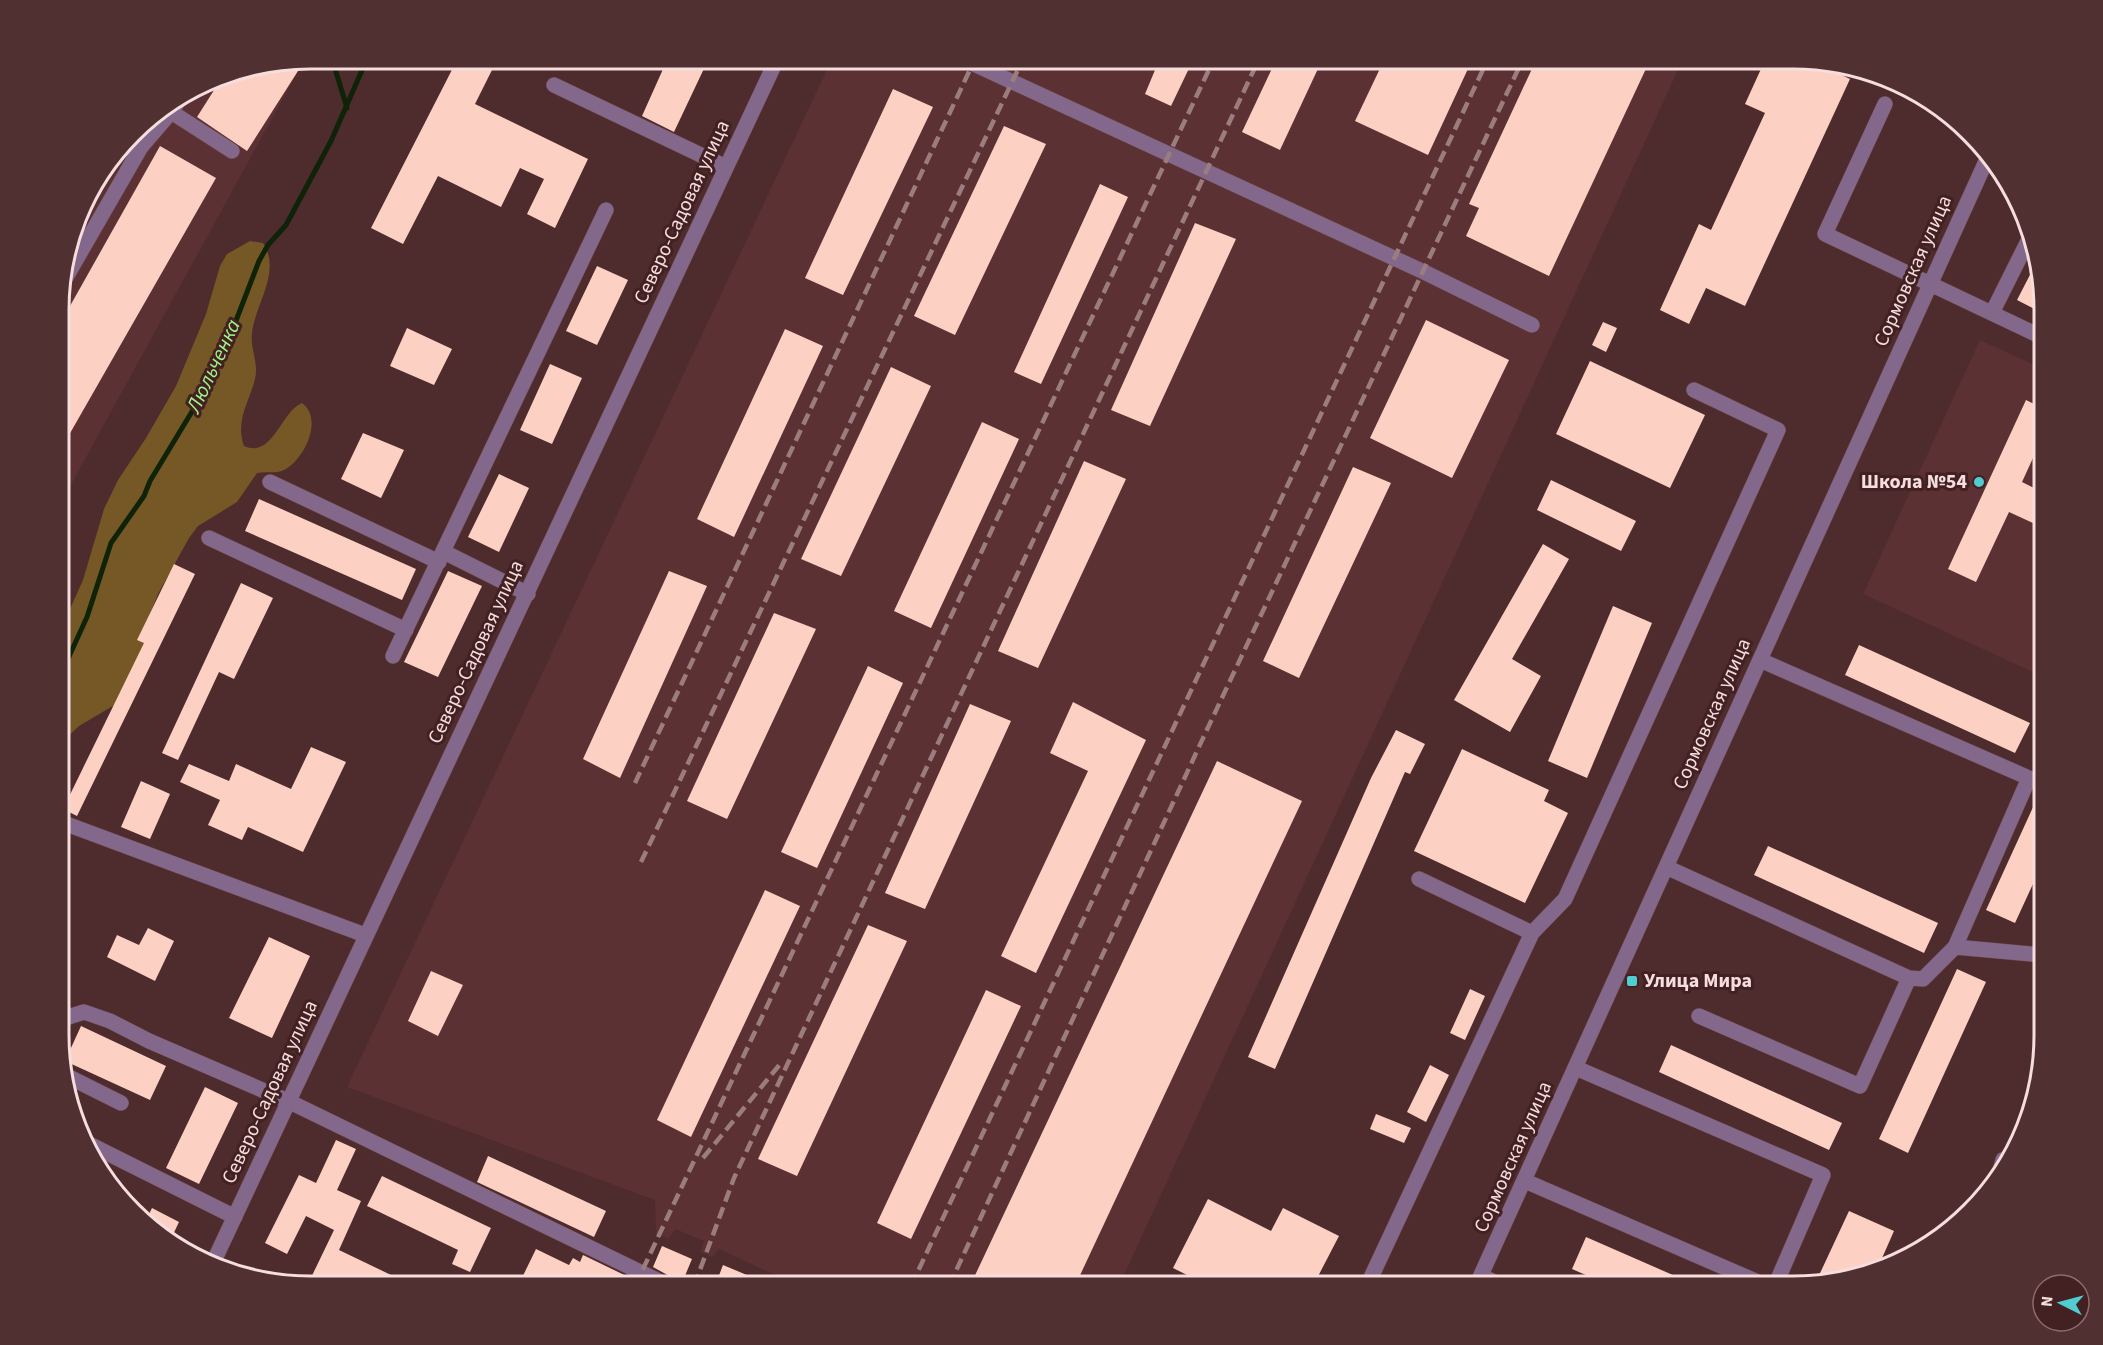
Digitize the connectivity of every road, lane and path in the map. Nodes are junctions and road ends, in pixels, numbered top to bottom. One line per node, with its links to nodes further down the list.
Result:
1 (772, 69): 9 (street, Северо-Садовая улица)
2 (987, 69): 15 (street)
3 (554, 85): 9 (street)
4 (1886, 104): 13 (street)
5 (176, 110): 7 (street)
6 (162, 120): 12 (street)
7 (232, 151)
8 (1985, 164): 13 (street, Сормовская улица)
9 (726, 167): 21 (street, Северо-Садовая улица)
10 (606, 210): 20 (street)
11 (2025, 246): 14 (street)
12 (74, 264)
13 (1930, 284): 14 (street); 24 (street, Сормовская улица)
14 (1992, 313): 16 (street)
15 (1532, 325)
16 (2034, 333)
17 (1694, 390): 28 (street)
18 (270, 482): 20 (street)
19 (209, 538): 22 (street)
20 (441, 557): 21 (street); 22 (street)
21 (528, 594): 29 (street, Северо-Садовая улица)
22 (406, 630): 23 (street)
23 (393, 656)
24 (1760, 660): 26 (street, Сормовская улица); 30 (street)
25 (69, 825): 29 (street)
26 (1666, 867): 32 (street); 35 (street, Сормовская улица)
27 (1419, 879): 28 (street)
28 (1532, 933): 44 (street)
29 (365, 935): 37 (street, Северо-Садовая улица)
30 (1955, 947): 31 (street); 32 (street)
31 (2034, 954)
32 (1909, 978): 33 (street)
33 (1699, 1016)
34 (69, 1017): 37 (street)
35 (1576, 1068): 40 (street, Сормовская улица); 47 (street)
36 (73, 1079): 38 (street)
37 (290, 1102): 41 (street, Северо-Садовая улица); 43 (street)
38 (121, 1103)
39 (98, 1148): 41 (street)
40 (1525, 1181): 45 (street, Сормовская улица); 46 (street)
41 (235, 1217): 42 (street, Северо-Садовая улица)
42 (216, 1257)
43 (644, 1276)
44 (1372, 1276)
45 (1481, 1276)
46 (1744, 1276)
47 (1779, 1276)

